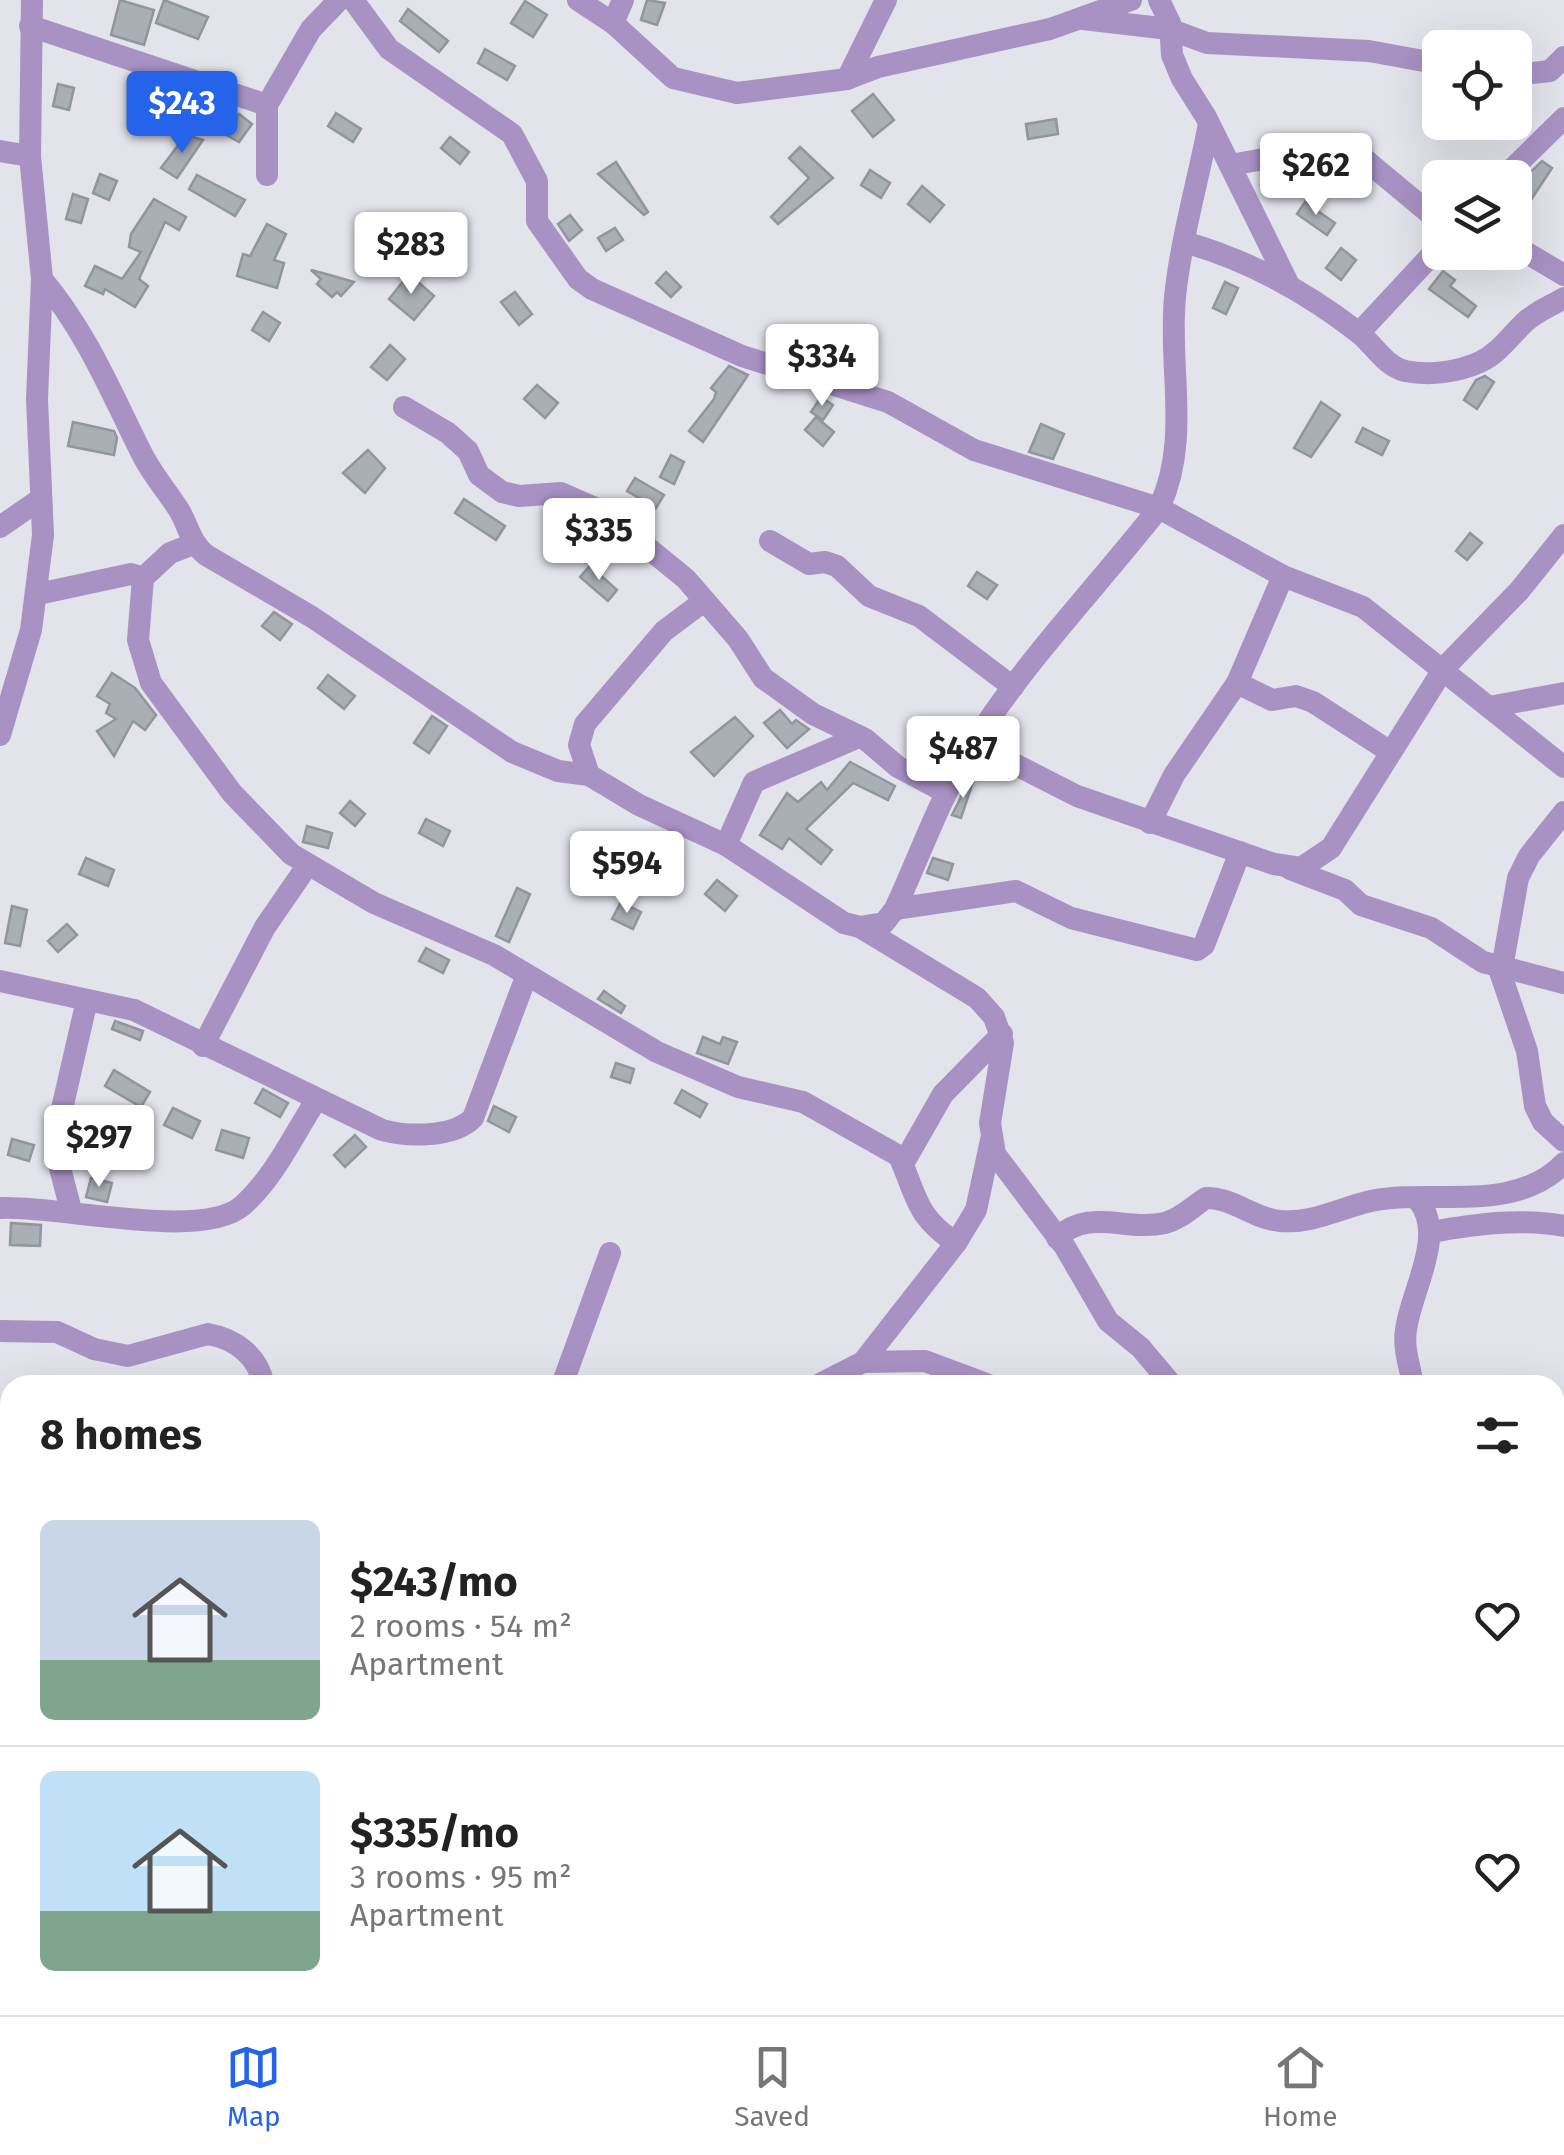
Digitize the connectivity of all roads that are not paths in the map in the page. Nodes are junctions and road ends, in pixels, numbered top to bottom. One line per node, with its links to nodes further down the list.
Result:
1 (32, 0): 11 (street)
2 (338, 0): 17 (street)
3 (353, 0): 36 (street)
4 (578, 0): 10 (street)
5 (623, 0): 10 (street)
6 (886, 0): 16 (street)
7 (1131, 0): 9 (street)
8 (1159, 0): 12 (street)
9 (1080, 18): 12 (street); 16 (street)
10 (613, 23): 16 (street)
11 (30, 26): 17 (street); 21 (street)
12 (1169, 30): 14 (street); 19 (street)
13 (1564, 57): 15 (street)
14 (1422, 61)
15 (1532, 72)
16 (846, 79)
17 (267, 105): 24 (street)
18 (1564, 118): 22 (street)
19 (1210, 124): 23 (street); 26 (street)
20 (0, 151): 21 (street)
21 (30, 156): 30 (street)
22 (1521, 160)
23 (1230, 165): 25 (street); 31 (street)
24 (266, 175)
25 (1422, 208)
26 (1184, 242): 31 (street); 36 (street)
27 (1532, 256): 29 (street)
28 (1422, 265): 33 (street)
29 (1564, 274)
30 (42, 279): 35 (street); 40 (street)
31 (1288, 285): 33 (street)
32 (1564, 298): 33 (street)
33 (1359, 333)
34 (404, 408): 44 (street)
35 (40, 500): 37 (street); 43 (street)
36 (1159, 508): 41 (street); 47 (street)
37 (0, 527)
38 (1564, 536): 45 (street)
39 (770, 541): 47 (street)
40 (193, 544): 42 (street); 55 (street)
41 (1283, 576): 45 (street); 46 (street)
42 (143, 578): 43 (street); 61 (street)
43 (38, 594): 50 (street)
44 (704, 601): 51 (street); 55 (street)
45 (1444, 668): 49 (street); 53 (street)
46 (1237, 683): 53 (street); 58 (street)
47 (1013, 687): 52 (street)
48 (1564, 693): 49 (street)
49 (1489, 707): 54 (street)
50 (0, 734)
51 (859, 737): 56 (street); 59 (street)
52 (971, 747): 56 (street); 58 (street)
53 (1389, 751): 62 (street)
54 (1564, 767)
55 (588, 775): 59 (street)
56 (945, 792): 63 (street)
57 (1564, 812): 65 (street)
58 (1150, 822): 60 (street)
59 (726, 845): 64 (street)
60 (1240, 852): 62 (street); 63 (street)
61 (307, 866): 66 (street); 71 (street)
62 (1290, 868): 65 (street)
63 (895, 909): 64 (street)
64 (860, 927): 70 (street)
65 (1500, 967): 68 (street); 74 (street)
66 (526, 977): 72 (street); 76 (street)
67 (0, 982): 69 (street)
68 (1564, 983)
69 (87, 1000): 71 (street); 79 (street)
70 (1002, 1034): 73 (street); 76 (street)
71 (204, 1046): 72 (street)
72 (317, 1099): 79 (street)
73 (992, 1138): 82 (street); 83 (street)
74 (1564, 1140)
75 (1564, 1163): 77 (street)
76 (902, 1164): 83 (street)
77 (1418, 1200): 81 (street); 82 (street)
78 (0, 1208): 79 (street)
79 (71, 1210)
80 (1564, 1226): 81 (street)
81 (1431, 1232): 92 (street)
82 (1057, 1238): 91 (street)
83 (956, 1243): 86 (street)
84 (610, 1252): 88 (street)
85 (0, 1331): 87 (street)
86 (863, 1362): 89 (street); 90 (street)
87 (260, 1375)
88 (566, 1375)
89 (838, 1375)
90 (962, 1375)
91 (1164, 1375)
92 (1412, 1375)

